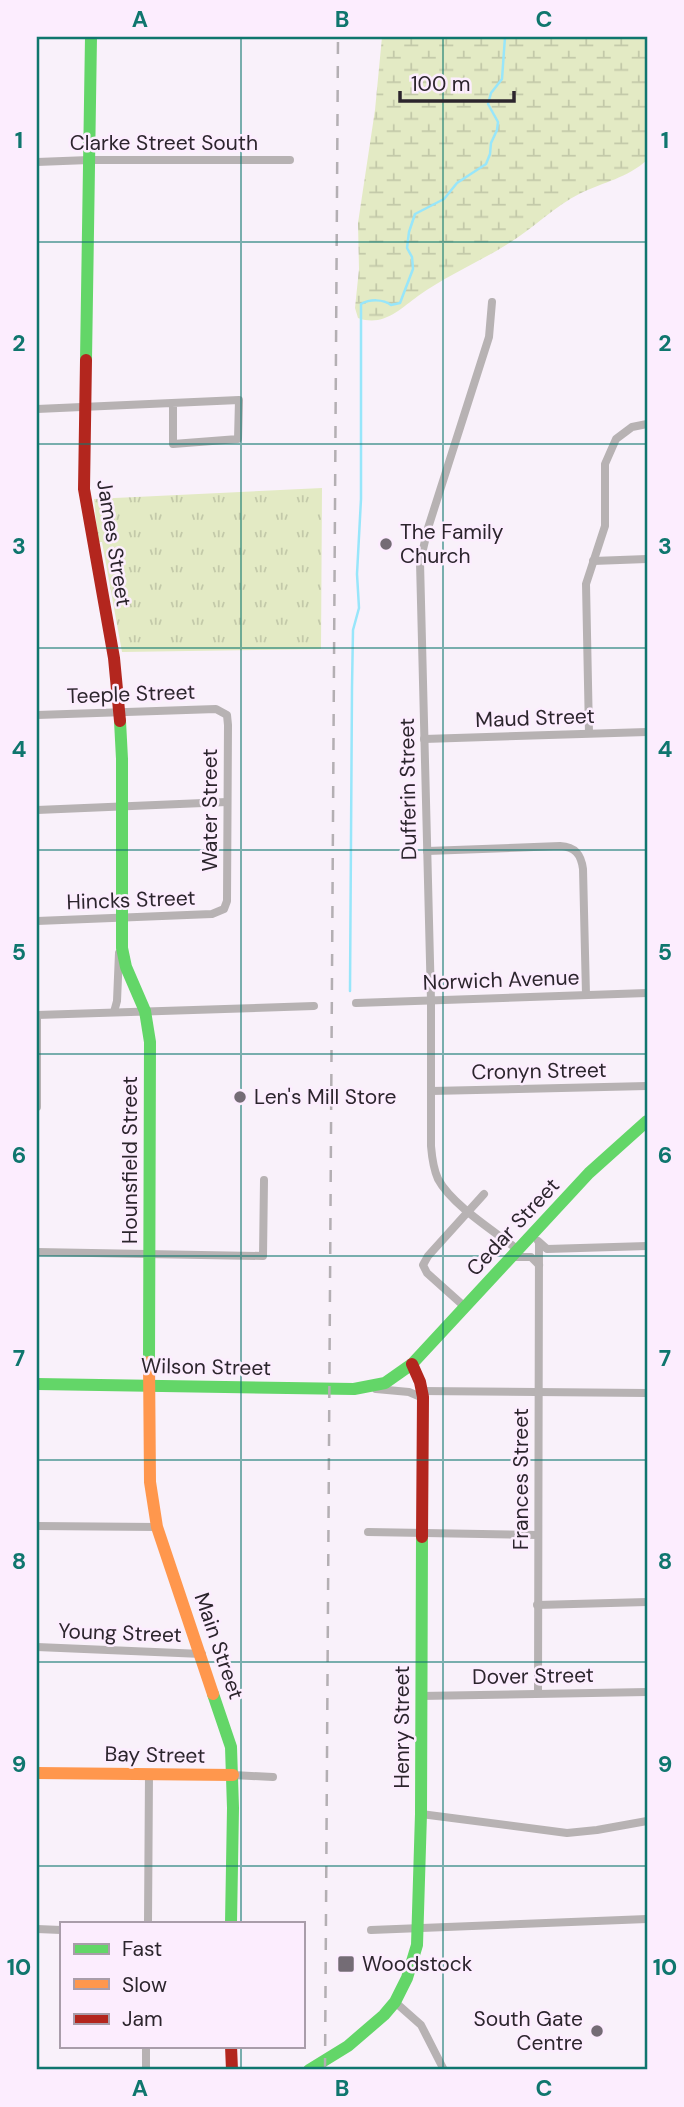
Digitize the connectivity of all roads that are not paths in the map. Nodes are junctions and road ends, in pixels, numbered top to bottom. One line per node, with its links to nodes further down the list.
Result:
1 (91, 37): 2 (main road, James Street)
2 (89, 160): 3 (street, Clarke Street South); 4 (street, Clarke Street South); 7 (main road, James Street)
3 (290, 160)
4 (37, 162)
5 (492, 302): 17 (street, Dufferin Street)
6 (173, 403): 6 (street); 7 (street)
7 (85, 407): 8 (street); 12 (main road, James Street)
8 (37, 409)
9 (647, 424): 11 (street)
10 (647, 559): 11 (street)
11 (593, 561): 16 (street)
12 (119, 712): 13 (street, Teeple Street); 14 (street, Teeple Street); 19 (main road, James Street)
13 (225, 712): 18 (street, Water Street)
14 (37, 715)
15 (647, 732): 16 (street, Maud Street)
16 (589, 733): 17 (street, Maud Street)
17 (424, 739): 21 (street, Dufferin Street)
18 (227, 802): 19 (street); 22 (street, Water Street)
19 (122, 806): 20 (street); 23 (main road, James Street)
20 (37, 810)
21 (427, 850): 27 (street); 28 (street, Dufferin Street)
22 (225, 909): 23 (street, Hincks Street)
23 (121, 918): 24 (street, Hincks Street); 25 (main road, James Street)
24 (37, 921)
25 (121, 940): 31 (main road, Hounsfield Street); 32 (street, James Street)
26 (647, 993): 27 (street, Norwich Avenue)
27 (586, 995): 28 (street, Norwich Avenue)
28 (431, 1001): 29 (street, Norwich Avenue); 35 (street, Dufferin Street)
29 (356, 1003)
30 (314, 1006): 31 (street)
31 (145, 1011): 32 (street); 45 (main road, Hounsfield Street)
32 (114, 1012): 33 (street)
33 (37, 1015): 36 (street)
34 (647, 1086): 35 (street, Cronyn Street)
35 (431, 1091): 40 (street, Dufferin Street)
36 (37, 1107)
37 (647, 1121): 41 (main road, Cedar Street)
38 (264, 1180): 45 (street)
39 (484, 1194): 40 (street)
40 (469, 1211): 44 (street, Dufferin Street); 47 (street)
41 (535, 1239): 42 (street); 44 (main road, Cedar Street); 46 (street, Frances Street)
42 (647, 1246)
43 (37, 1252): 45 (street)
44 (514, 1253): 46 (street); 47 (main road, Cedar Street)
45 (149, 1254): 50 (main road, Hounsfield Street)
46 (539, 1265): 52 (street, Frances Street)
47 (465, 1307): 48 (main road, Cedar Street)
48 (412, 1364): 51 (main road, Wilson Street); 54 (main road, Henry Street)
49 (37, 1384): 50 (main road, Wilson Street)
50 (149, 1385): 51 (main road, Wilson Street); 56 (main road, Main Street)
51 (373, 1388): 54 (street, Wilson Street)
52 (538, 1392): 53 (street, Wilson Street); 54 (street, Wilson Street); 59 (street, Frances Street)
53 (647, 1393)
54 (422, 1394): 58 (main road, Henry Street)
55 (37, 1526): 56 (street)
56 (158, 1527): 63 (main road, Main Street)
57 (368, 1532): 58 (street)
58 (423, 1533): 59 (street); 66 (main road, Henry Street)
59 (538, 1535): 61 (street, Frances Street)
60 (647, 1602): 61 (street)
61 (537, 1605): 65 (street, Frances Street)
62 (37, 1647): 63 (street, Young Street)
63 (202, 1654): 69 (main road, Main Street)
64 (647, 1692): 65 (street, Dover Street)
65 (538, 1693): 66 (street, Dover Street)
66 (420, 1696): 71 (main road, Henry Street)
67 (37, 1773): 68 (main road, Bay Street)
68 (149, 1774): 69 (main road, Bay Street); 74 (street)
69 (233, 1775): 70 (street, Bay Street); 75 (main road, Main Street)
70 (273, 1777)
71 (421, 1814): 72 (street); 76 (main road, Henry Street)
72 (647, 1821)
73 (647, 1919): 76 (street)
74 (148, 1922)
75 (231, 1922)
76 (419, 1928): 79 (street); 80 (main road, Henry Street)
77 (37, 1929): 78 (street)
78 (60, 1930)
79 (371, 1930)
80 (395, 2002): 83 (main road, Henry Street); 86 (street)
81 (146, 2048): 84 (street)
82 (231, 2048): 85 (main road)
83 (311, 2069)
84 (146, 2070)
85 (232, 2070)
86 (444, 2070)

